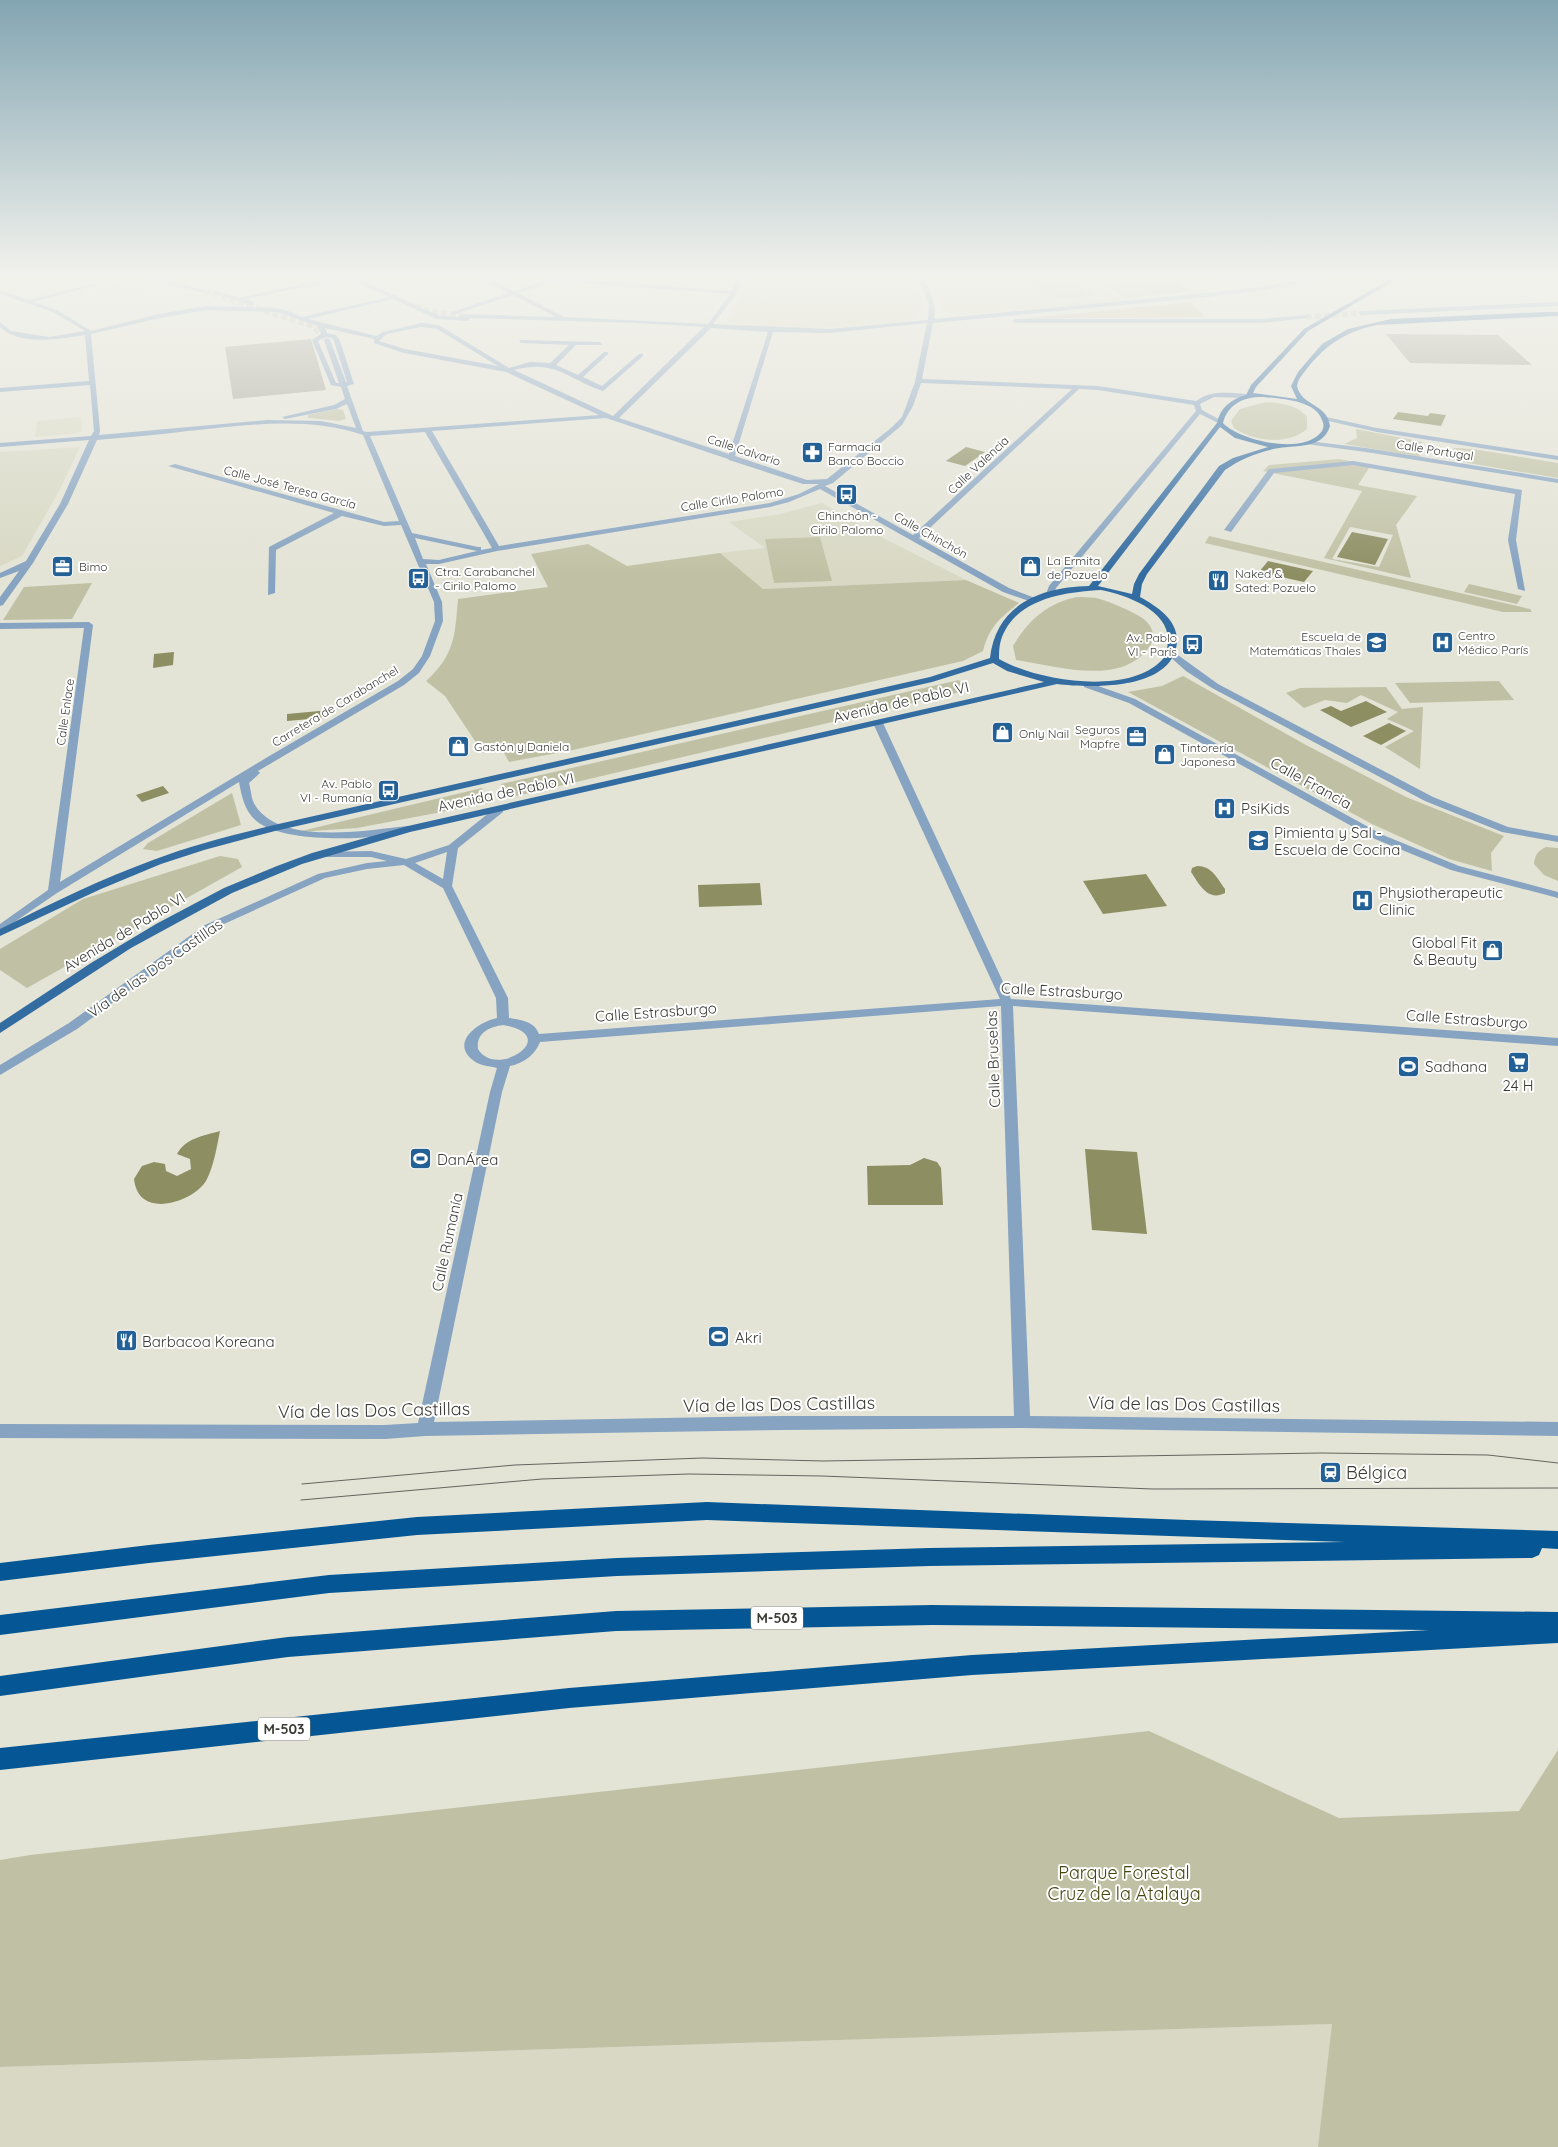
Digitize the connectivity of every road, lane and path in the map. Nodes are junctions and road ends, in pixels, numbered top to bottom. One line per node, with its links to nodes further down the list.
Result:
1 (93, 375): 15 (street)
2 (330, 375): 16 (street)
3 (339, 375): 16 (street, Carretera de Carabanchel)
4 (519, 375): 23 (street, Calle Calvario)
5 (572, 375): 13 (street)
6 (581, 375): 13 (street)
7 (618, 375): 13 (street)
8 (656, 375): 23 (street)
9 (757, 375): 34 (street)
10 (919, 375): 14 (street, Calle Cirilo Palomo)
11 (1263, 375): 19 (main road)
12 (1298, 375): 21 (main road)
13 (578, 378)
14 (918, 380): 17 (street); 36 (street, Calle Cirilo Palomo)
15 (94, 384): 18 (street); 29 (street)
16 (342, 384): 20 (street, Carretera de Carabanchel)
17 (1078, 387): 22 (street); 44 (street, Calle Valencia)
18 (0, 390)
19 (1247, 396): 21 (main road); 22 (street); 25 (main road)
20 (347, 401): 26 (street); 28 (street, Carretera de Carabanchel)
21 (1306, 404): 24 (main road)
22 (1198, 407): 25 (street); 53 (street)
23 (611, 417): 27 (street); 34 (street, Calle Calvario)
24 (1326, 419): 30 (main road); 33 (street, Calle Portugal)
25 (1220, 422): 32 (main road); 50 (main road)
26 (249, 425): 28 (street); 29 (street)
27 (428, 429): 28 (street); 46 (street)
28 (363, 433): 41 (street, Carretera de Carabanchel)
29 (94, 438): 31 (street); 48 (street)
30 (1308, 443): 32 (main road); 37 (street, Calle Portugal)
31 (0, 445)
32 (1281, 445): 54 (main road)
33 (1558, 458)
34 (731, 459): 38 (street, Calle Calvario)
35 (172, 466): 40 (street, Calle José Teresa García)
36 (830, 481): 38 (street, Calle Calvario); 39 (street, Calle Cirilo Palomo)
37 (1558, 481)
38 (806, 482): 39 (street)
39 (817, 489): 44 (street, Calle Chinchón); 46 (street, Calle Cirilo Palomo)
40 (341, 513): 41 (street, Calle José Teresa García); 52 (street)
41 (403, 523): 43 (street, Carretera de Carabanchel)
42 (1228, 530): 51 (street)
43 (409, 535): 45 (street, Calle Cirilo Palomo); 47 (street, Carretera de Carabanchel)
44 (914, 540): 55 (street, Calle Chinchón)
45 (478, 549): 46 (street, Calle Cirilo Palomo); 47 (street, Calle Cirilo Palomo)
46 (497, 549): 47 (street, Calle Cirilo Palomo)
47 (421, 561): 63 (street, Carretera de Carabanchel)
48 (29, 563): 49 (street); 56 (street)
49 (0, 576)
50 (1092, 588): 53 (main road); 54 (main road)
51 (1522, 589)
52 (271, 593)
53 (1050, 594): 55 (main road)
54 (1136, 598): 58 (main road)
55 (1032, 600): 59 (main road)
56 (0, 603)
57 (0, 626): 72 (street, Calle Enlace)
58 (1170, 653): 61 (main road, Avenida de Pablo VI); 67 (street)
59 (994, 660): 60 (main road, Avenida de Pablo VI); 65 (main road, Avenida de Pablo VI)
60 (1056, 682): 61 (main road, Avenida de Pablo VI); 62 (main road, Avenida de Pablo VI)
61 (1087, 685): 73 (street, Calle Francia)
62 (878, 723): 64 (main road, Avenida de Pablo VI); 75 (street, Calle Bruselas)
63 (274, 757): 65 (street); 72 (street, Carretera de Carabanchel)
64 (499, 810): 66 (main road, Avenida de Pablo VI); 68 (street, Vía de las Dos Castillas)
65 (274, 828): 66 (street); 74 (main road, Avenida de Pablo VI)
66 (408, 829): 69 (main road, Avenida de Pablo VI)
67 (1558, 839)
68 (452, 847): 70 (street, Vía de las Dos Castillas); 71 (street)
69 (321, 854): 70 (street); 77 (main road, Avenida de Pablo VI)
70 (406, 862): 71 (street); 81 (street, Vía de las Dos Castillas)
71 (447, 886): 76 (street)
72 (53, 891): 74 (street, Carretera de Carabanchel)
73 (1558, 895)
74 (0, 931)
75 (1007, 1002): 78 (street, Calle Estrasburgo); 79 (street, Calle Estrasburgo); 82 (street, Calle Bruselas)
76 (503, 1021): 78 (street); 80 (street)
77 (0, 1028)
78 (535, 1038): 80 (street)
79 (1558, 1042)
80 (505, 1063): 83 (street, Calle Rumanía)
81 (0, 1072)
82 (1022, 1422): 83 (street, Vía de las Dos Castillas); 84 (street, Vía de las Dos Castillas)
83 (425, 1429): 85 (street, Vía de las Dos Castillas)
84 (1558, 1430)
85 (0, 1431)
86 (1558, 1540): 88 (highway)
87 (1558, 1548): 90 (highway)
88 (0, 1572)
89 (1558, 1622): 92 (highway, M-503)
90 (0, 1625)
91 (1558, 1632): 93 (highway, M-503)
92 (0, 1686)
93 (0, 1759)

